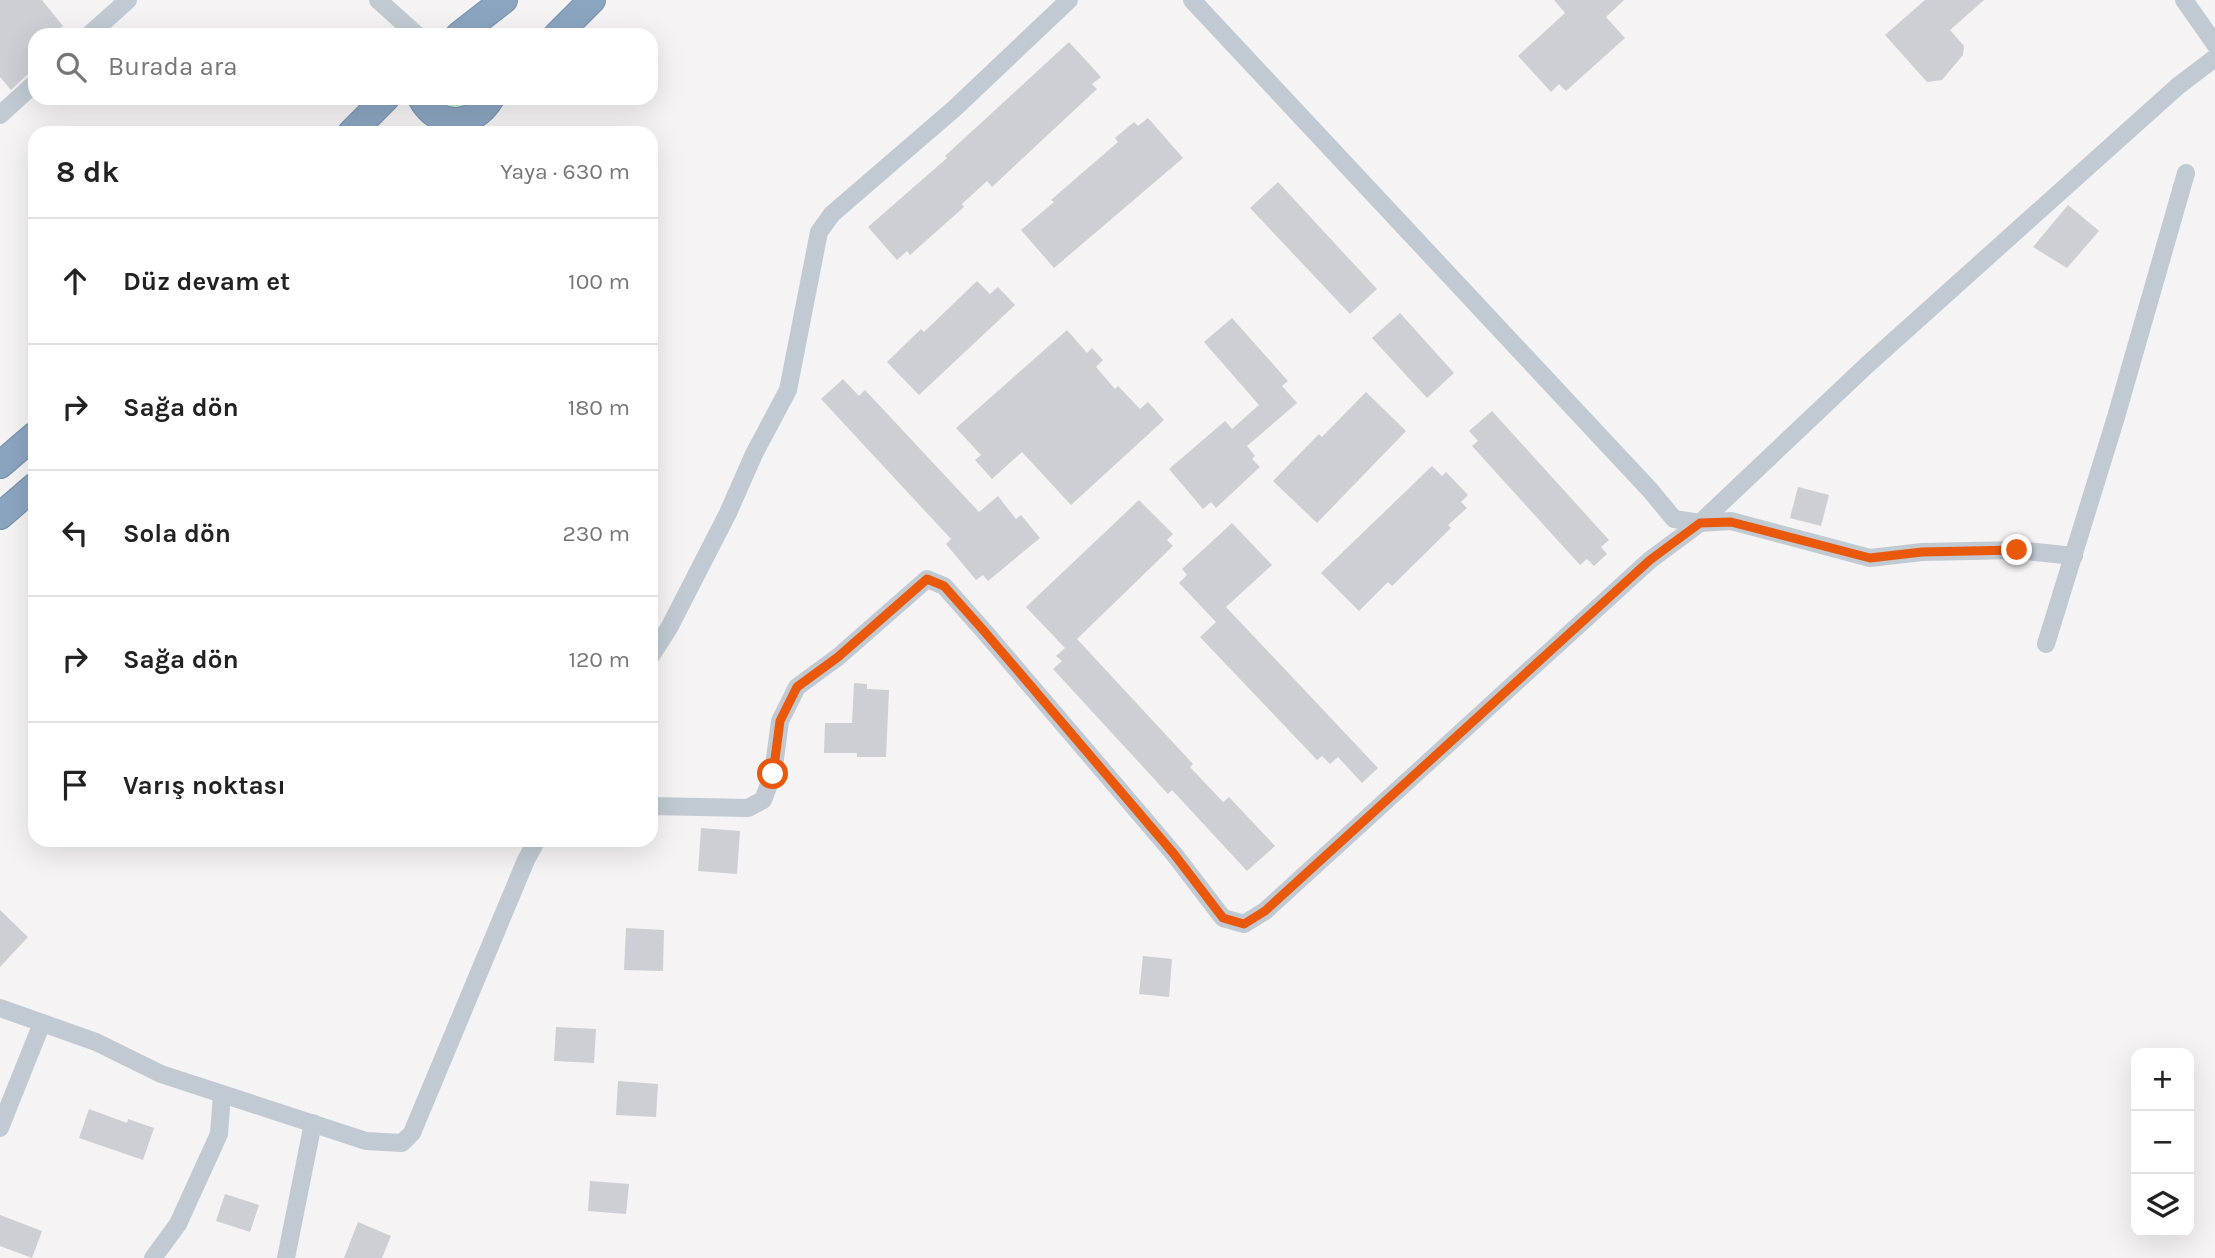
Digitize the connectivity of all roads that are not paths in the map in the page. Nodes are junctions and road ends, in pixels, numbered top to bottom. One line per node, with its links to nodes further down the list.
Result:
1 (128, 0): 8 (street)
2 (378, 0): 9 (street)
3 (504, 0): 10 (highway)
4 (592, 0): 11 (highway)
5 (1069, 0): 28 (street)
6 (1192, 0): 25 (street)
7 (2184, 0): 12 (street)
8 (97, 28)
9 (409, 28)
10 (468, 28)
11 (564, 28)
12 (2215, 44)
13 (2215, 58): 25 (street)
14 (28, 89): 18 (street)
15 (379, 105): 19 (highway)
16 (425, 105): 17 (highway)
17 (481, 109)
18 (0, 115)
19 (358, 126)
20 (2186, 173): 26 (street)
21 (28, 441): 22 (highway)
22 (0, 465)
23 (28, 492): 24 (highway)
24 (0, 516)
25 (1700, 523): 26 (street); 29 (street)
26 (2074, 556): 27 (street)
27 (2046, 644)
28 (658, 645)
29 (658, 806)
30 (533, 847): 34 (street)
31 (0, 1008): 32 (street)
32 (42, 1023): 33 (street); 35 (street)
33 (222, 1094): 34 (street); 36 (street)
34 (313, 1123): 37 (street)
35 (0, 1128)
36 (153, 1258)
37 (286, 1258)

